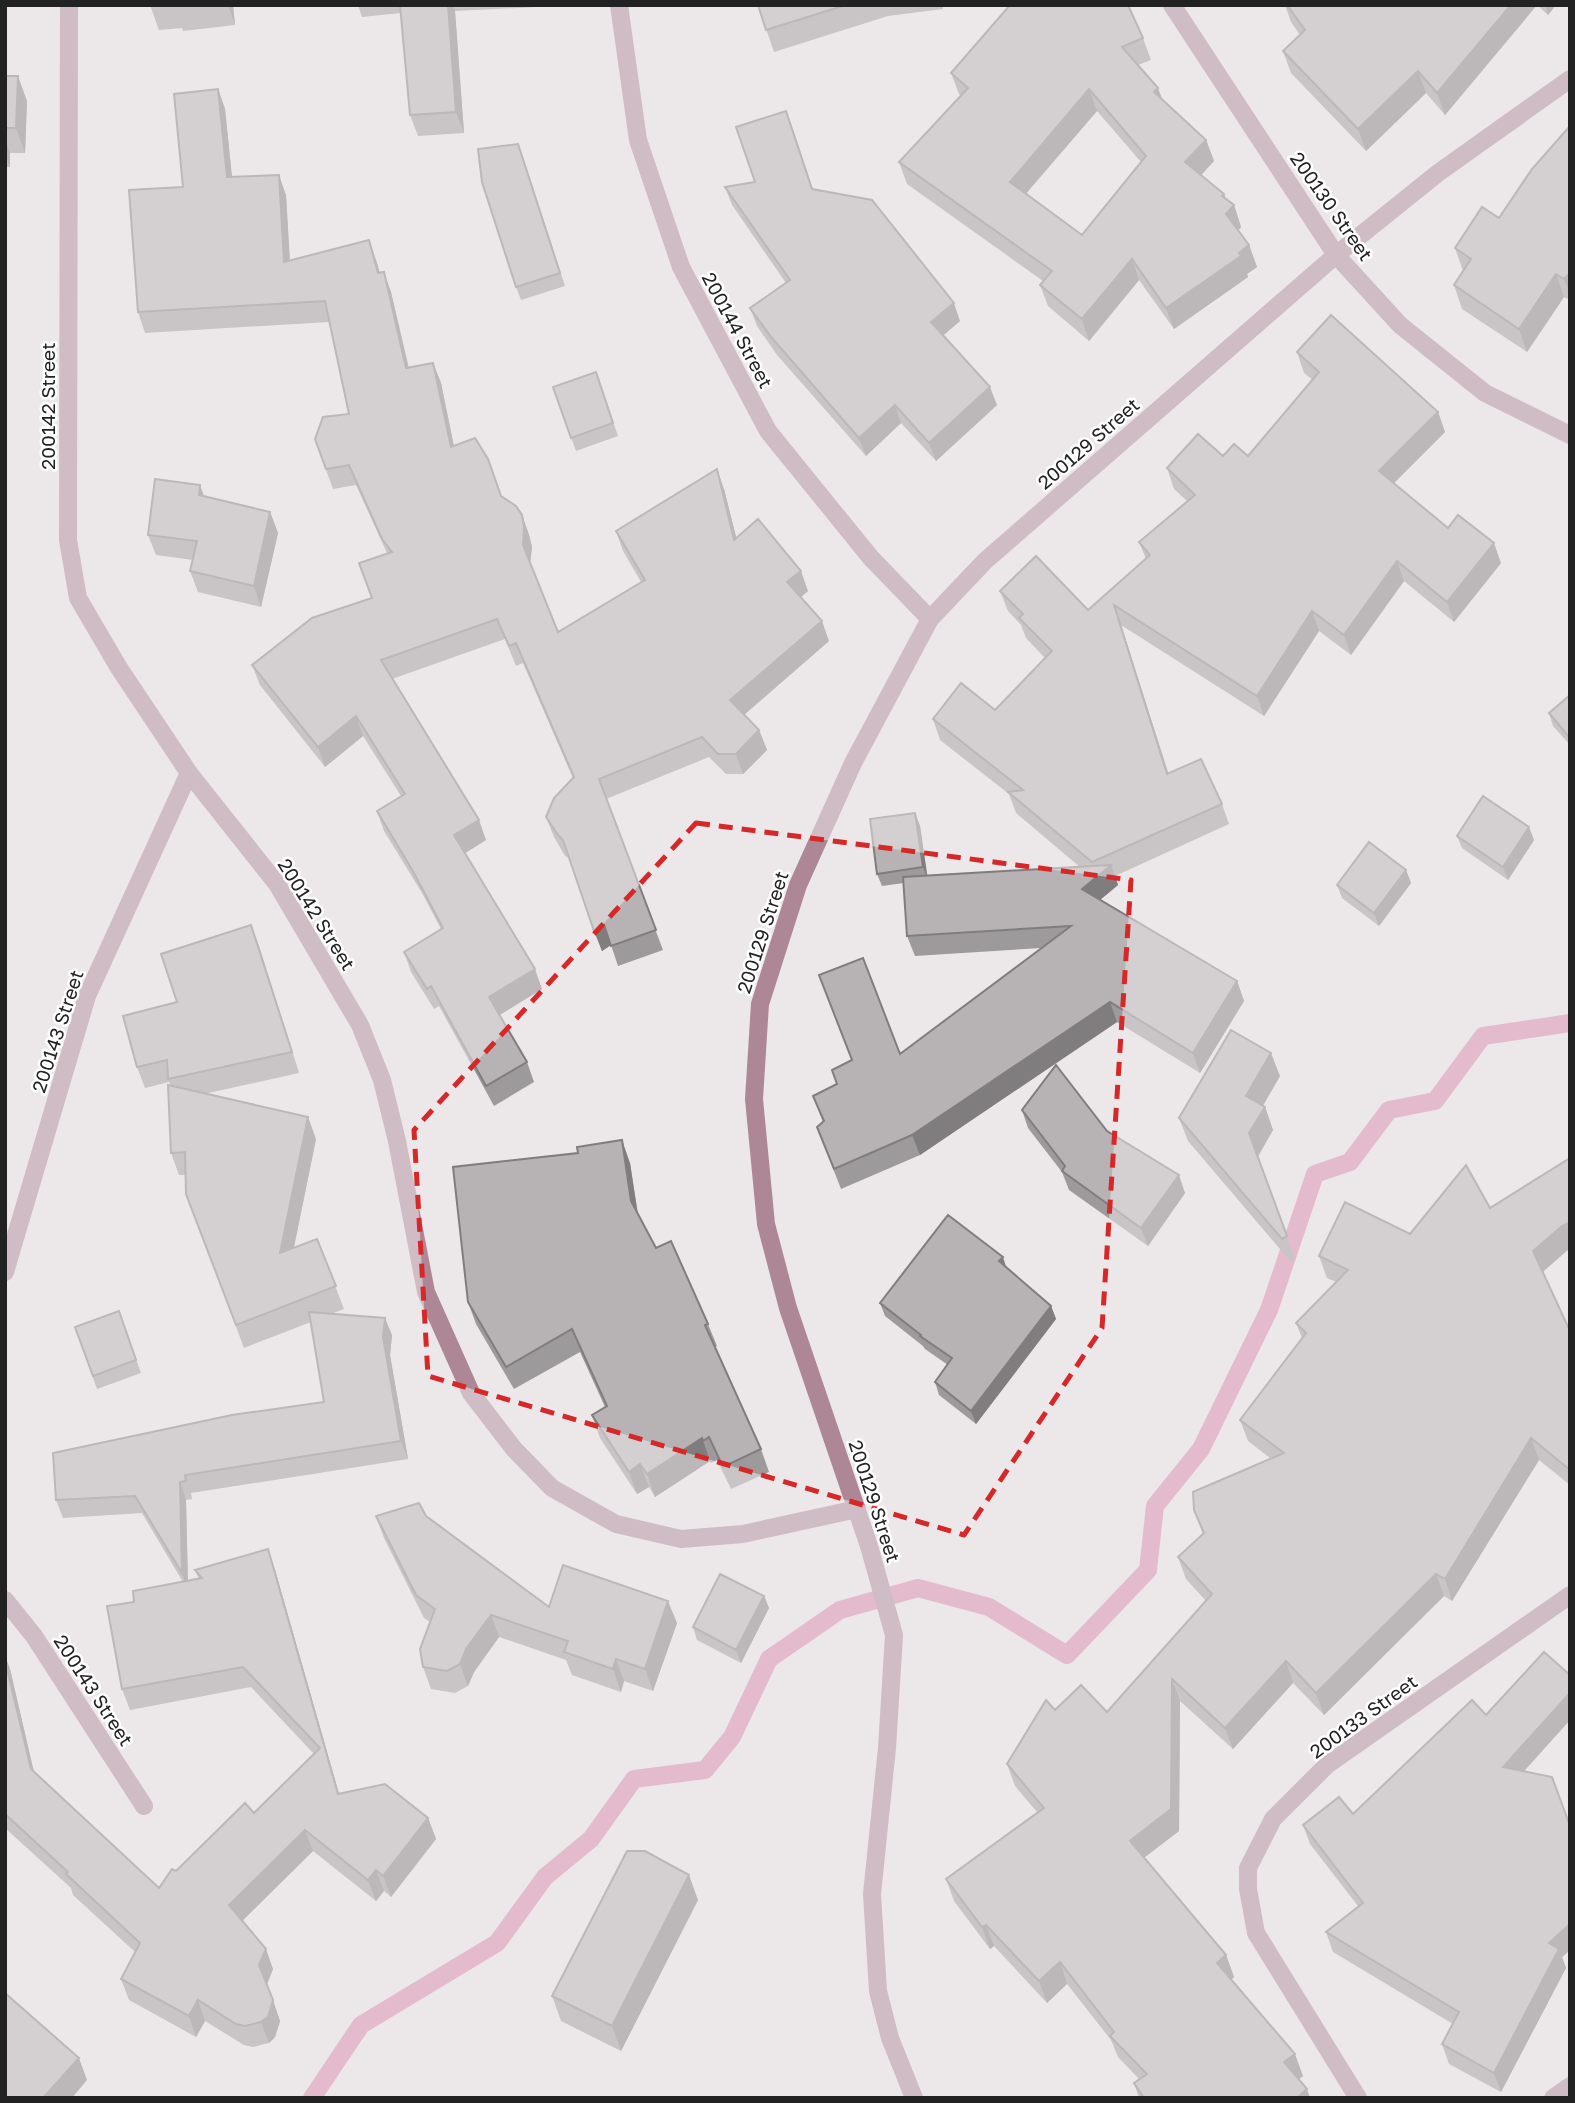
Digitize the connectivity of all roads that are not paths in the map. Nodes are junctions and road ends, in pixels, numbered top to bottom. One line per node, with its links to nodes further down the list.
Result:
1 (69, 5): 8 (street, 200142 Street)
2 (619, 5): 7 (street, 200144 Street)
3 (1172, 5): 5 (street, 200130 Street)
4 (1570, 79): 5 (street, 200129 Street)
5 (1336, 255): 6 (street, 200130 Street); 7 (street, 200129 Street)
6 (1570, 435)
7 (930, 619): 10 (street, 200129 Street)
8 (189, 773): 9 (street, 200143 Street); 10 (street, 200142 Street)
9 (5, 1272)
10 (857, 1509): 15 (street, 200129 Street)
11 (1570, 1595): 16 (street, 200133 Street)
12 (5, 1600): 13 (street, 200143 Street)
13 (144, 1806)
14 (1570, 2086): 17 (street)
15 (914, 2098)
16 (1358, 2098)
17 (1553, 2098)

